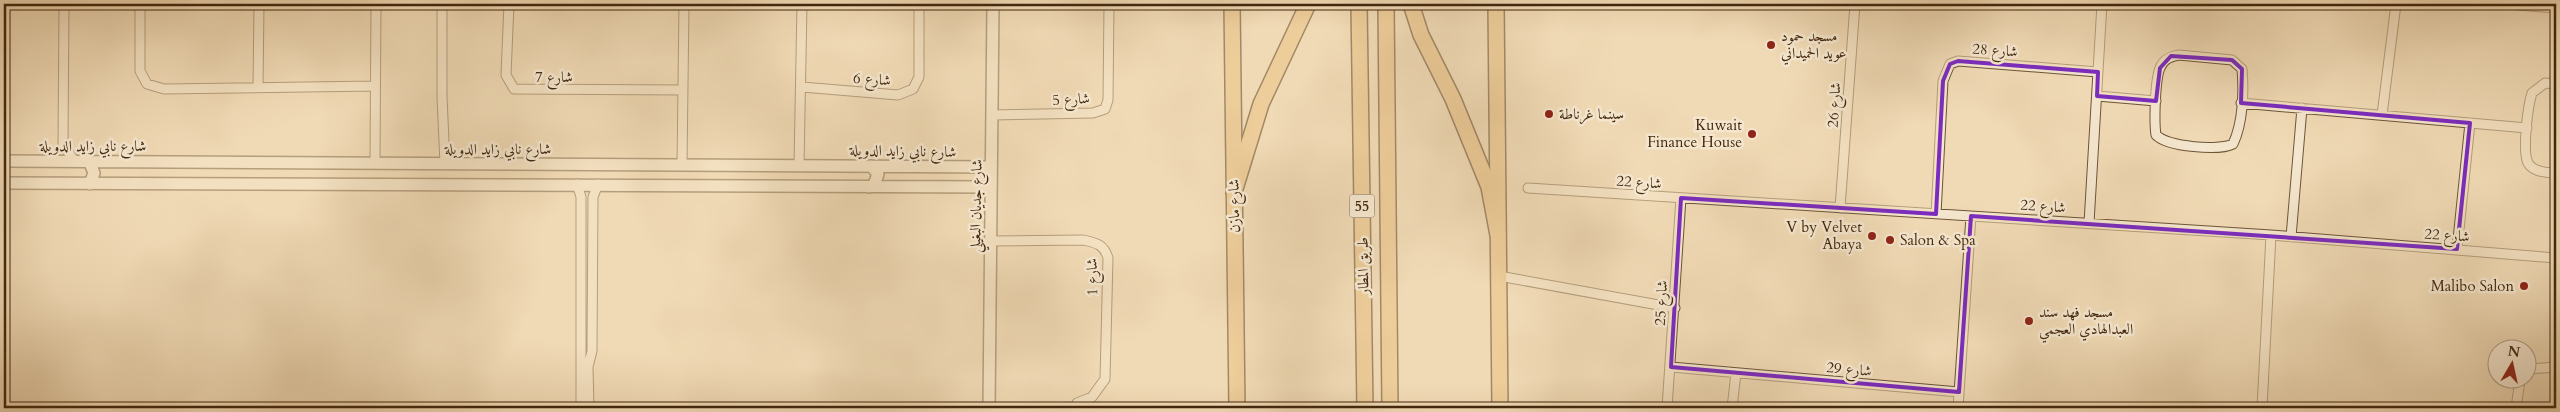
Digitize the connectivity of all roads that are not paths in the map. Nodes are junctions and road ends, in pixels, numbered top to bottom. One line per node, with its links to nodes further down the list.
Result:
1 (64, 4): 37 (street)
2 (140, 4): 26 (street)
3 (259, 4): 26 (street)
4 (376, 4): 25 (street)
5 (442, 4): 43 (street)
6 (510, 4): 28 (street, شارع 7)
7 (684, 4): 28 (street)
8 (802, 4): 27 (street)
9 (920, 4): 27 (street, شارع 6)
10 (993, 4): 33 (street, شارع جديان البغيلي)
11 (1109, 4): 33 (street, شارع 5)
12 (1232, 4): 61 (main road, شارع مازن)
13 (1308, 4): 61 (main road)
14 (1359, 4): 90 (main road, طريق المطار / 55)
15 (1386, 4): 91 (main road, طريق المطار / 55)
16 (1411, 4): 69 (main road)
17 (1496, 4): 69 (main road)
18 (1855, 4): 63 (street, شارع 26)
19 (2102, 4): 23 (street)
20 (2396, 4): 34 (street)
21 (2506, 4): 22 (street)
22 (2556, 8)
23 (2098, 72): 29 (street); 64 (street, شارع 28)
24 (2556, 84): 36 (street)
25 (375, 86): 26 (street); 42 (street)
26 (258, 87)
27 (802, 87): 46 (street)
28 (682, 90): 45 (street)
29 (2097, 96): 30 (street); 66 (street)
30 (2156, 102): 31 (street); 31 (street)
31 (2241, 103): 32 (street)
32 (2302, 108): 34 (street); 71 (street)
33 (992, 115): 49 (street, شارع جديان البغيلي)
34 (2382, 115): 35 (street)
35 (2470, 123): 36 (street); 73 (street)
36 (2527, 128): 50 (street)
37 (63, 144): 40 (street); 41 (street)
38 (4, 161): 40 (street, شارع نابي زايد الدويلة)
39 (90, 161): 41 (street, شارع نابي زايد الدويلة); 42 (street, شارع نابي زايد الدويلة); 52 (street)
40 (51, 162): 41 (street, شارع نابي زايد الدويلة)
41 (75, 162)
42 (375, 162): 43 (street, شارع نابي زايد الدويلة)
43 (445, 164): 44 (street, شارع نابي زايد الدويلة); 55 (street)
44 (481, 165): 45 (street, شارع نابي زايد الدويلة); 56 (street)
45 (682, 165): 46 (street, شارع نابي زايد الدويلة)
46 (799, 165): 47 (street, شارع نابي زايد الدويلة)
47 (871, 166): 48 (street, شارع نابي زايد الدويلة); 57 (street)
48 (898, 166): 49 (street, شارع نابي زايد الدويلة); 58 (street)
49 (991, 167): 59 (street, شارع جديان البغيلي)
50 (2556, 174)
51 (4, 183): 52 (street)
52 (90, 184): 55 (street)
53 (577, 184): 54 (street); 56 (street); 67 (street)
54 (598, 184): 57 (street); 68 (street)
55 (447, 185): 56 (street)
56 (482, 185)
57 (869, 187): 58 (street)
58 (898, 187): 59 (street)
59 (991, 188): 72 (street, شارع جديان البغيلي)
60 (1528, 188): 62 (street, شارع 22)
61 (1234, 192): 89 (main road, شارع مازن)
62 (1681, 198): 63 (street, شارع 22); 76 (street, شارع 25)
63 (1840, 208): 64 (street, شارع 22)
64 (1936, 214): 65 (street, شارع 22)
65 (1971, 216): 66 (street, شارع 22); 84 (street)
66 (2089, 223): 70 (street, شارع 22)
67 (580, 232): 68 (street); 77 (street)
68 (593, 232): 78 (street)
69 (1498, 235): 75 (main road)
70 (2271, 235): 71 (street, شارع 22); 96 (street)
71 (2291, 237): 73 (street, شارع 22)
72 (991, 241): 87 (street, شارع جديان البغيلي); 88 (street, شارع 1)
73 (2457, 249): 74 (street, شارع 22)
74 (2556, 258)
75 (1498, 276): 76 (street); 92 (main road)
76 (1675, 308): 79 (street, شارع 25)
77 (579, 350): 78 (street); 85 (street)
78 (592, 350): 86 (street)
79 (1671, 367): 82 (street, شارع 29); 93 (street, شارع 25)
80 (2556, 368): 81 (street)
81 (2538, 369)
82 (1736, 373): 84 (street, شارع 29); 94 (street)
83 (2519, 390): 97 (street)
84 (1959, 392): 95 (street)
85 (581, 408)
86 (589, 408)
87 (989, 408)
88 (1078, 408)
89 (1237, 408)
90 (1365, 408)
91 (1390, 408)
92 (1500, 408)
93 (1667, 408)
94 (1732, 408)
95 (1958, 408)
96 (2262, 408)
97 (2516, 408)

